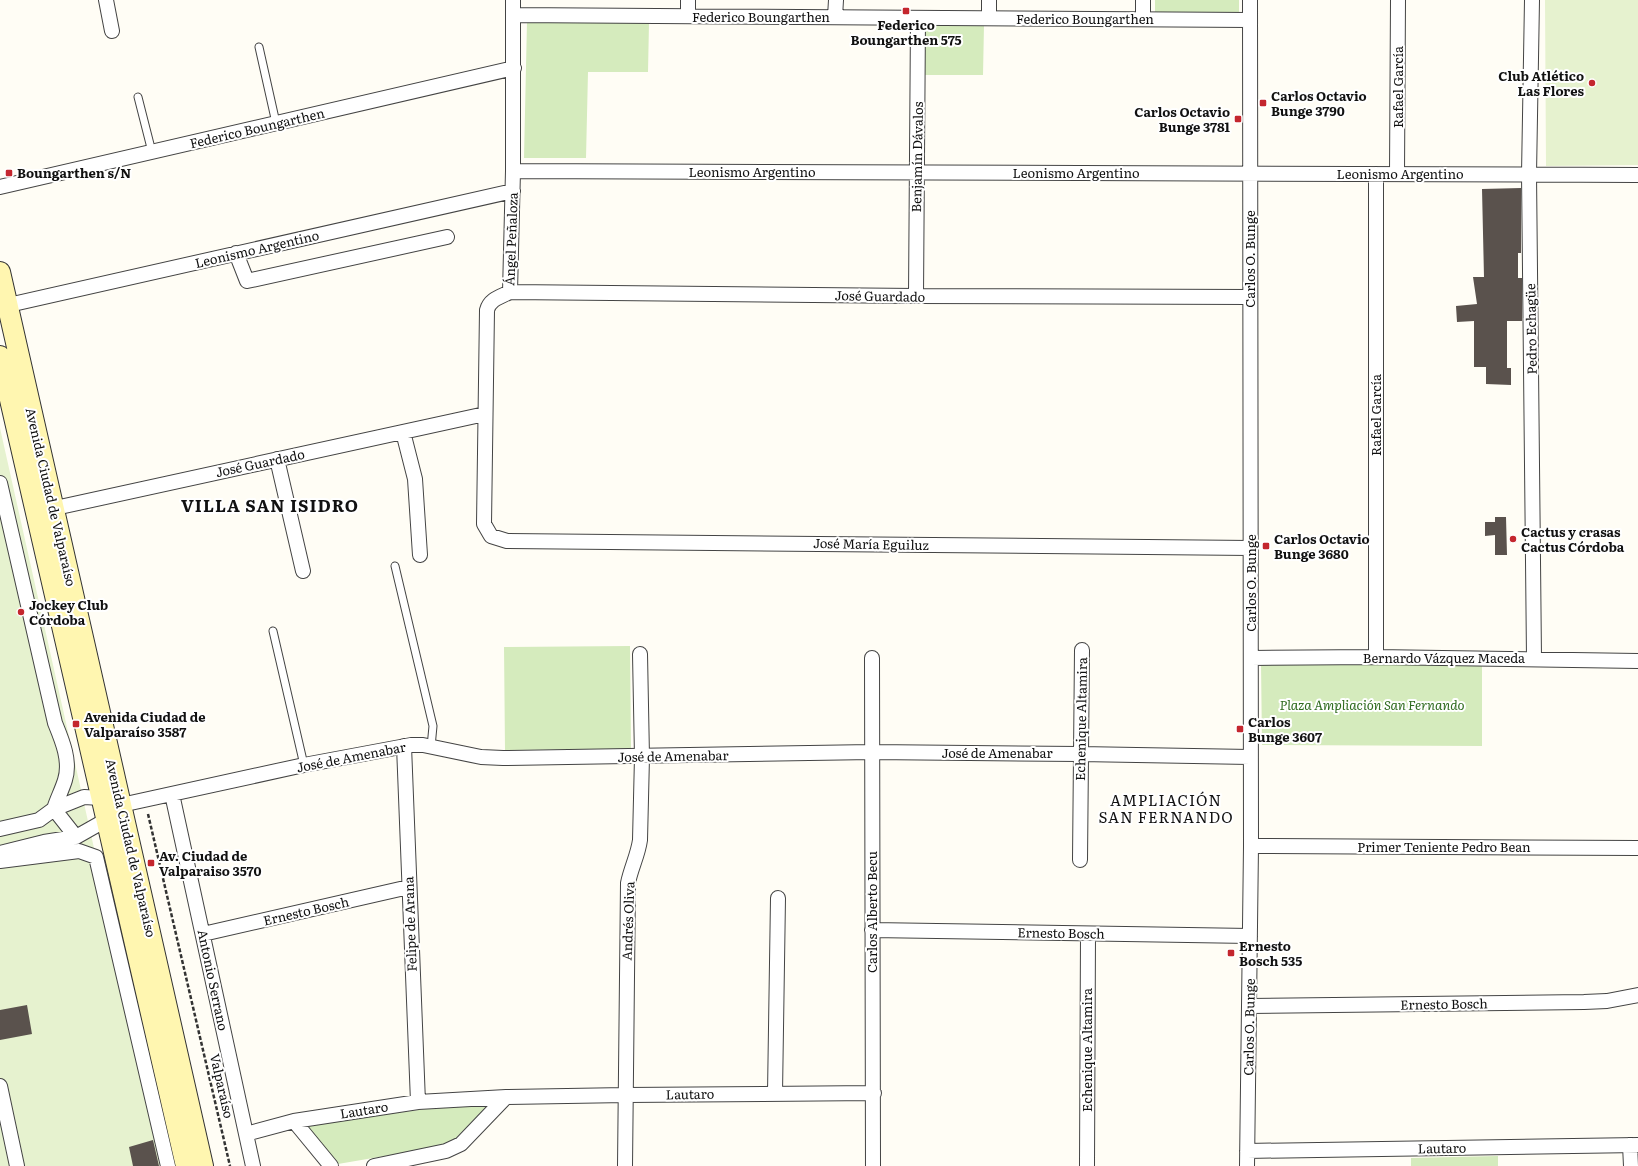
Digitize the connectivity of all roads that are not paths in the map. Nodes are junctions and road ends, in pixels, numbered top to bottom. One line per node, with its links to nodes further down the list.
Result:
1 (106, 0): 17 (street)
2 (514, 0): 10 (street, Ángel Peñaloza)
3 (688, 0): 11 (street)
4 (836, 0): 12 (street)
5 (989, 0): 14 (street)
6 (1143, 0): 15 (street)
7 (1250, 0): 16 (street, Carlos O. Bunge)
8 (1398, 0): 26 (street, Rafael García)
9 (1532, 0): 28 (street, Pedro Echagüe)
10 (513, 15): 11 (street, Federico Boungarthen); 19 (street, Ángel Peñaloza)
11 (688, 16): 12 (street, Federico Boungarthen)
12 (835, 17): 13 (street, Federico Boungarthen)
13 (918, 18): 14 (street, Federico Boungarthen); 24 (street, Benjamín Dávalos)
14 (989, 18): 15 (street, Federico Boungarthen)
15 (1143, 19): 16 (street, Federico Boungarthen)
16 (1250, 20): 25 (street, Carlos O. Bunge)
17 (112, 31)
18 (259, 48): 21 (lane)
19 (514, 68): 21 (street, Federico Boungarthen); 23 (street, Ángel Peñaloza)
20 (138, 96): 22 (lane)
21 (276, 123): 22 (street, Federico Boungarthen)
22 (152, 152): 30 (street, Federico Boungarthen)
23 (514, 171): 24 (street, Leonismo Argentino); 31 (street, Ángel Peñaloza)
24 (917, 172): 25 (street, Leonismo Argentino); 36 (street, Benjamín Dávalos)
25 (1250, 173): 27 (street, Leonismo Argentino); 37 (street, Carlos O. Bunge)
26 (1397, 173): 27 (street, Leonismo Argentino); 28 (street, Leonismo Argentino)
27 (1376, 174): 53 (street, Rafael García)
28 (1529, 174): 29 (street, Leonismo Argentino); 56 (street, Pedro Echagüe)
29 (1638, 175)
30 (0, 187)
31 (513, 191): 33 (street, Leonismo Argentino); 35 (street, Ángel Peñaloza)
32 (447, 237): 33 (street)
33 (236, 253): 38 (street, Leonismo Argentino)
34 (0, 272): 38 (main road, Avenida Ciudad de Valparaíso)
35 (510, 292): 36 (street, José Guardado); 40 (street, Ángel Peñaloza)
36 (916, 296): 37 (street, José Guardado)
37 (1250, 297): 46 (street, Carlos O. Bunge)
38 (4, 306): 44 (main road, Avenida Ciudad de Valparaíso)
39 (0, 356): 44 (main road, Avenida Ciudad de Valparaíso)
40 (485, 414): 41 (street, José Guardado); 45 (street, Ángel Peñaloza)
41 (403, 432): 42 (street, José Guardado); 47 (street)
42 (277, 459): 44 (street, José Guardado); 49 (street)
43 (0, 482): 67 (street)
44 (44, 510): 66 (main road, Avenida Ciudad de Valparaíso)
45 (491, 536): 46 (street, José María Eguiluz)
46 (1250, 548): 55 (street, Carlos O. Bunge)
47 (420, 555)
48 (395, 566): 59 (lane)
49 (303, 571)
50 (273, 631): 64 (lane)
51 (1082, 650): 61 (street, Echenique Altamira)
52 (640, 654): 62 (street, Andrés Oliva)
53 (1376, 657): 55 (street, Bernardo Vázquez Maceda); 56 (street, Bernardo Vázquez Maceda)
54 (872, 658): 60 (street, Carlos Alberto Becu)
55 (1251, 658): 63 (street, Carlos O. Bunge)
56 (1534, 658): 57 (street, Bernardo Vázquez Maceda)
57 (1638, 661)
58 (404, 746): 59 (street, José de Amenabar); 64 (street, José de Amenabar); 77 (street, Felipe de Arana)
59 (431, 747): 62 (street, José de Amenabar)
60 (872, 752): 61 (street, José de Amenabar); 62 (street, José de Amenabar); 79 (street, Carlos Alberto Becu)
61 (1080, 754): 63 (street, José de Amenabar); 75 (street, Echenique Altamira)
62 (642, 757): 88 (street, Andrés Oliva)
63 (1250, 757): 72 (street, Carlos O. Bunge)
64 (304, 765): 65 (street, José de Amenabar)
65 (172, 794): 66 (street, José de Amenabar); 80 (street, Antonio Serrano)
66 (108, 808): 67 (street); 70 (street); 97 (main road, Avenida Ciudad de Valparaíso); 98 (main road, Avenida Ciudad de Valparaíso)
67 (54, 809): 68 (street); 70 (street)
68 (39, 820): 69 (street); 71 (street)
69 (0, 829)
70 (76, 837): 71 (street)
71 (44, 842): 74 (street)
72 (1251, 846): 73 (street, Primer Teniente Pedro Bean); 82 (street, Carlos O. Bunge)
73 (1638, 848)
74 (0, 853)
75 (1080, 860)
76 (0, 861): 96 (street)
77 (409, 887): 80 (street, Ernesto Bosch); 90 (street, Felipe de Arana)
78 (778, 898): 87 (street)
79 (872, 930): 81 (street, Ernesto Bosch); 86 (street, Carlos Alberto Becu)
80 (203, 934): 92 (street, Antonio Serrano)
81 (1088, 934): 82 (street, Ernesto Bosch); 104 (street, Echenique Altamira)
82 (1250, 936): 84 (street, Carlos O. Bunge)
83 (1638, 995): 84 (street, Ernesto Bosch)
84 (1250, 1006): 94 (street, Carlos O. Bunge)
85 (0, 1086): 95 (street)
86 (874, 1092): 87 (street, Lautaro); 103 (street, Carlos Alberto Becu)
87 (775, 1093): 88 (street, Lautaro)
88 (626, 1095): 89 (street, Lautaro); 102 (street, Andrés Oliva)
89 (506, 1097): 90 (street, Lautaro); 101 (street)
90 (418, 1102): 91 (street, Lautaro)
91 (294, 1121): 92 (street, Lautaro); 100 (street)
92 (246, 1134): 99 (street, Antonio Serrano)
93 (1634, 1145): 94 (street, Lautaro); 106 (street)
94 (1247, 1151): 105 (street, Carlos O. Bunge)
95 (17, 1166)
96 (168, 1166)
97 (186, 1166)
98 (203, 1166)
99 (253, 1166)
100 (331, 1166)
101 (374, 1166)
102 (625, 1166)
103 (873, 1166)
104 (1087, 1166)
105 (1247, 1166)
106 (1631, 1166)

